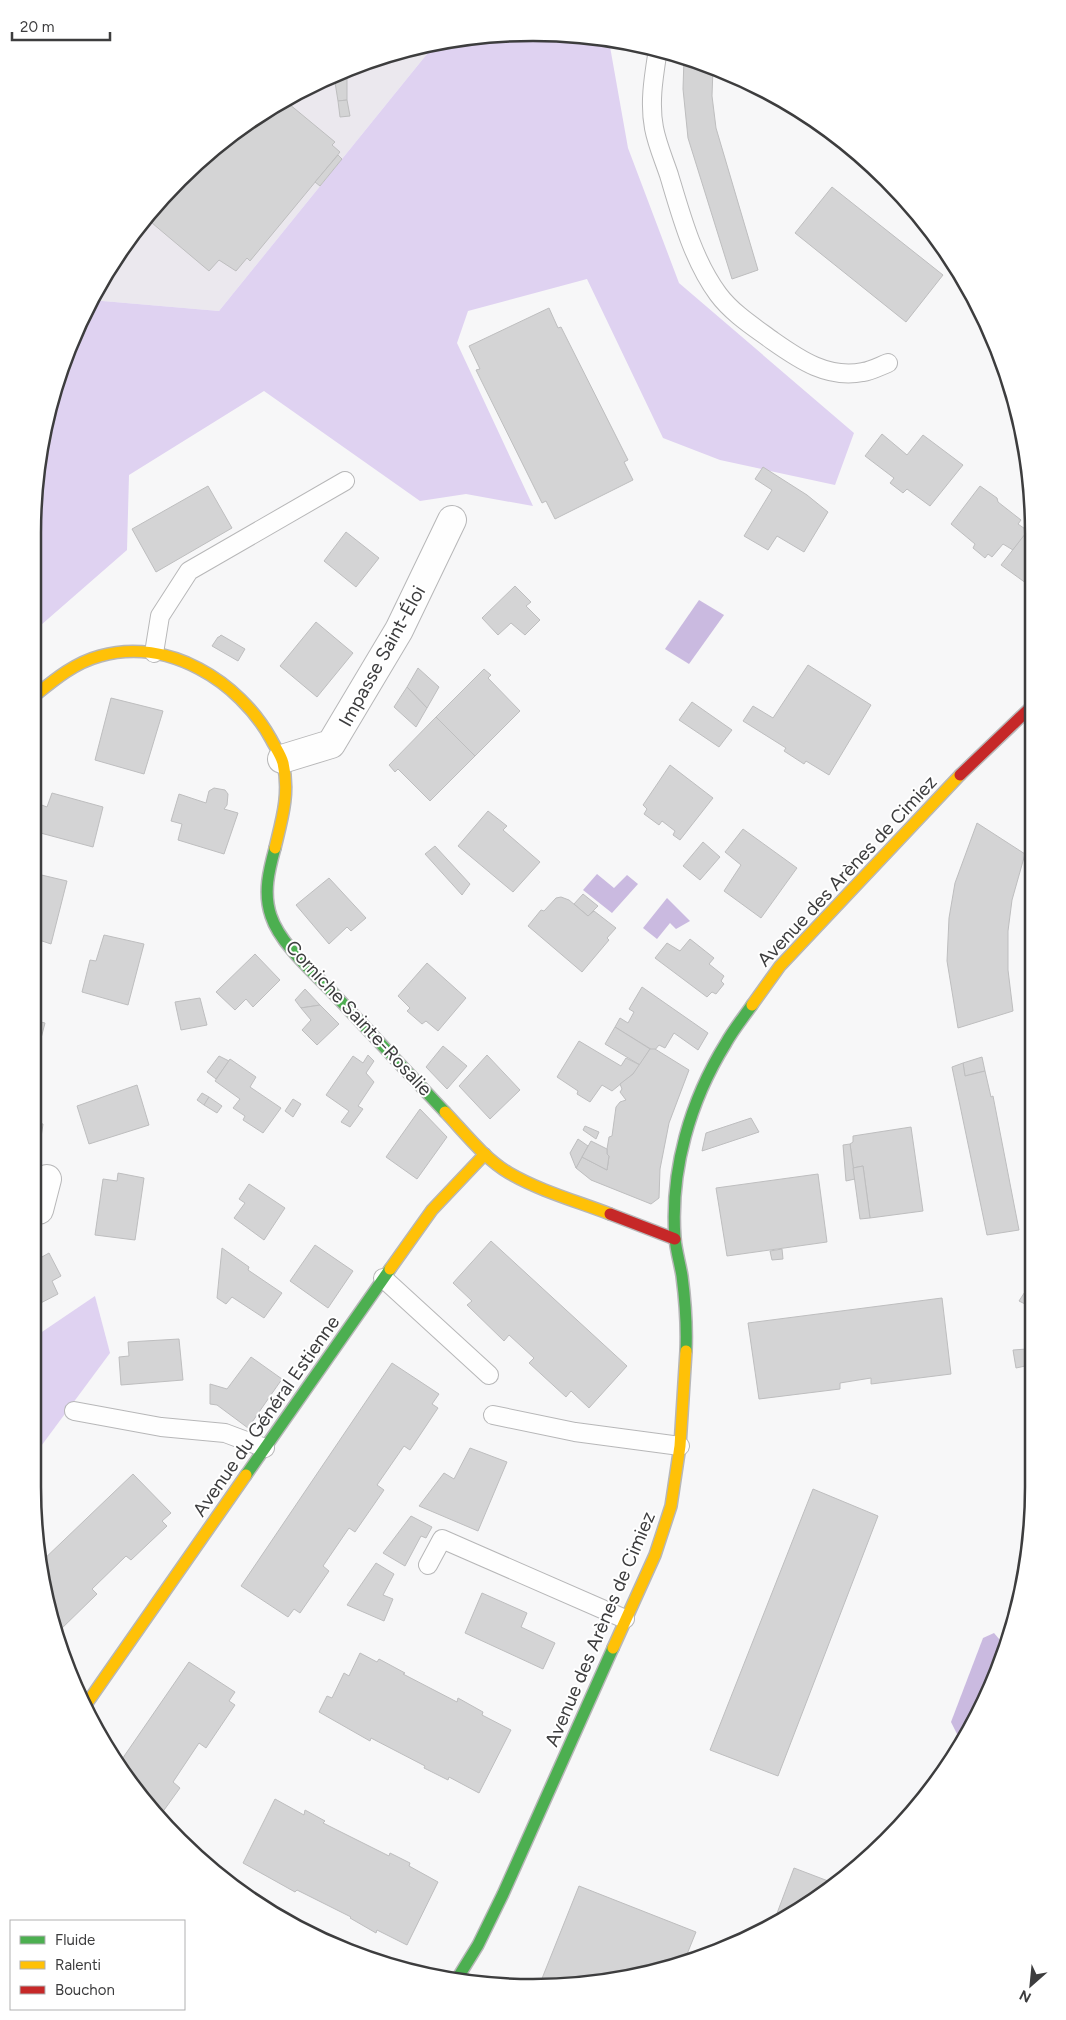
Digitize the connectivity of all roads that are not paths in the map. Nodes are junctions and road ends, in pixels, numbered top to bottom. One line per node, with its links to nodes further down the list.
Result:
1 (657, 57): 2 (lane)
2 (888, 363)
3 (345, 480): 5 (lane)
4 (452, 520): 8 (street, Impasse Saint-Éloi)
5 (154, 653): 6 (street, Corniche Sainte-Rosalie); 8 (street, Corniche Sainte-Rosalie)
6 (41, 689)
7 (1025, 713): 12 (street, Avenue des Arènes de Cimiez)
8 (282, 759): 9 (street, Corniche Sainte-Rosalie)
9 (485, 1154): 12 (street, Corniche Sainte-Rosalie); 13 (street, Avenue du Général Estienne)
10 (47, 1179): 11 (street)
11 (41, 1206)
12 (675, 1239): 17 (street, Avenue des Arènes de Cimiez)
13 (383, 1278): 14 (lane); 18 (street, Avenue du Général Estienne)
14 (489, 1375)
15 (74, 1411): 18 (lane)
16 (493, 1415): 17 (lane)
17 (680, 1446): 20 (street, Avenue des Arènes de Cimiez)
18 (265, 1448): 21 (street, Avenue du Général Estienne)
19 (428, 1565): 20 (lane)
20 (625, 1620): 22 (street, Avenue des Arènes de Cimiez)
21 (90, 1699)
22 (460, 1973)

